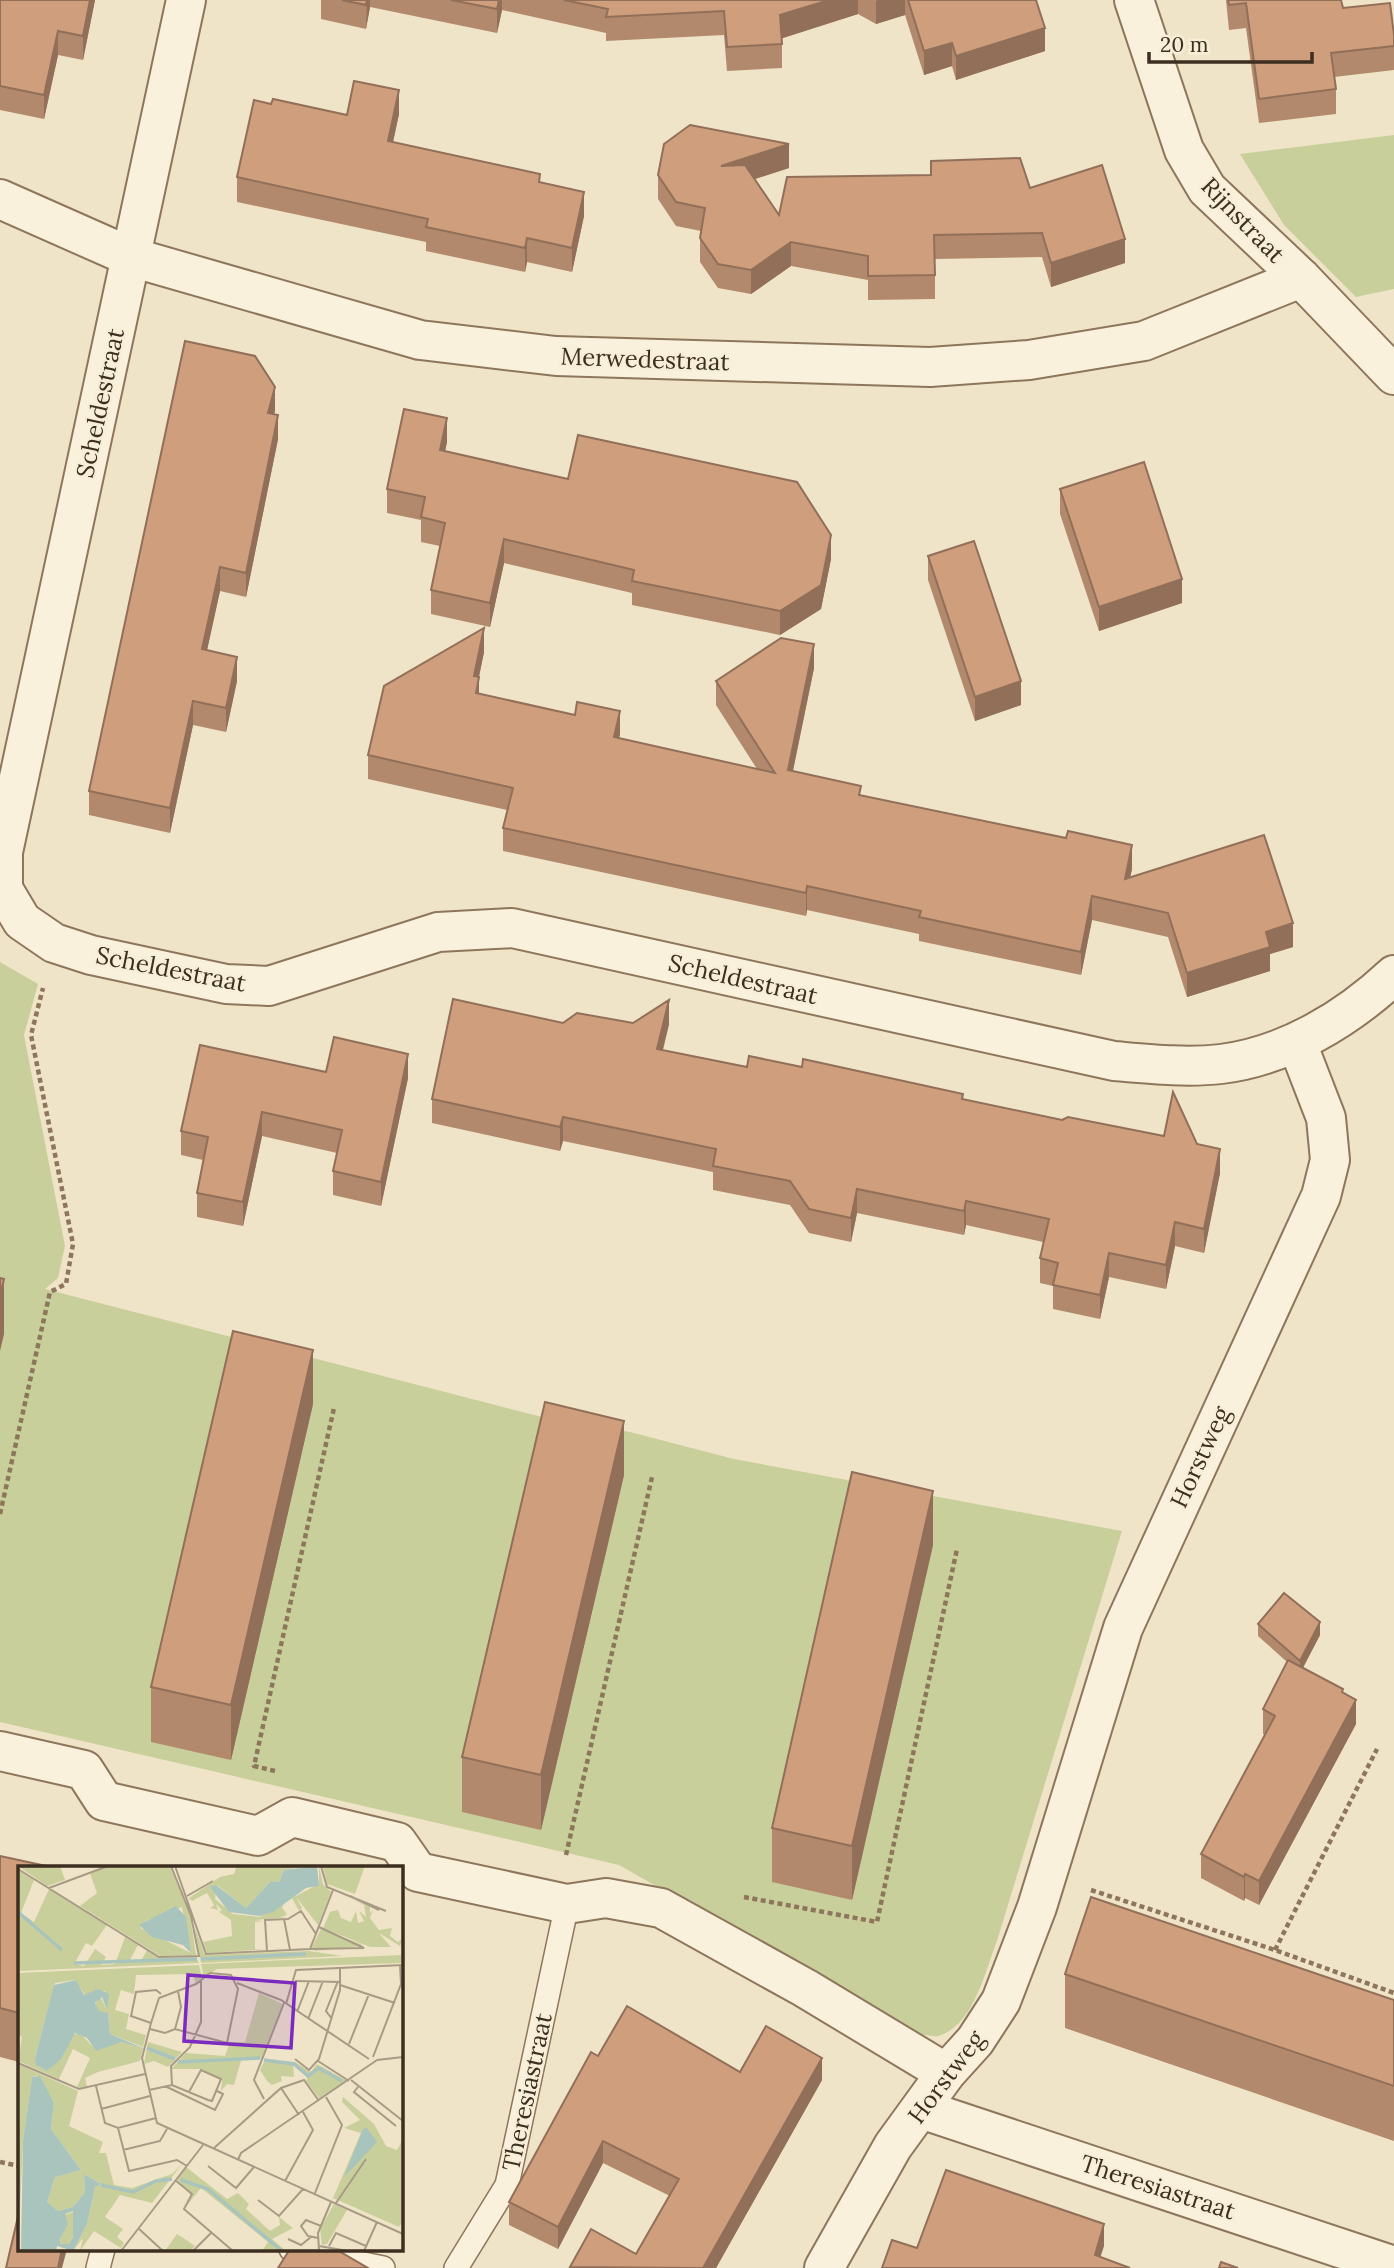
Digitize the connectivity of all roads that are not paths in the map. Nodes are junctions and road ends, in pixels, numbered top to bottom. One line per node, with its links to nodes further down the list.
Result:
1 (186, 0): 4 (street, Scheldestraat)
2 (1134, 0): 5 (street, Rijnstraat)
3 (0, 199): 4 (street, Merwedestraat)
4 (131, 257): 5 (street, Merwedestraat); 8 (street, Scheldestraat)
5 (1301, 278): 6 (street)
6 (1394, 375)
7 (1394, 975): 8 (street, Scheldestraat)
8 (1297, 1043): 11 (street, Horstweg)
9 (0, 1751): 10 (street)
10 (567, 1904): 11 (street); 18 (lane, Theresiastraat)
11 (946, 2073): 12 (street, Horstweg)
12 (921, 2109): 15 (street, Theresiastraat); 19 (street, Horstweg)
13 (103, 2250): 16 (lane)
14 (297, 2250): 17 (lane)
15 (1394, 2266)
16 (98, 2268)
17 (383, 2268)
18 (456, 2268)
19 (824, 2268)

